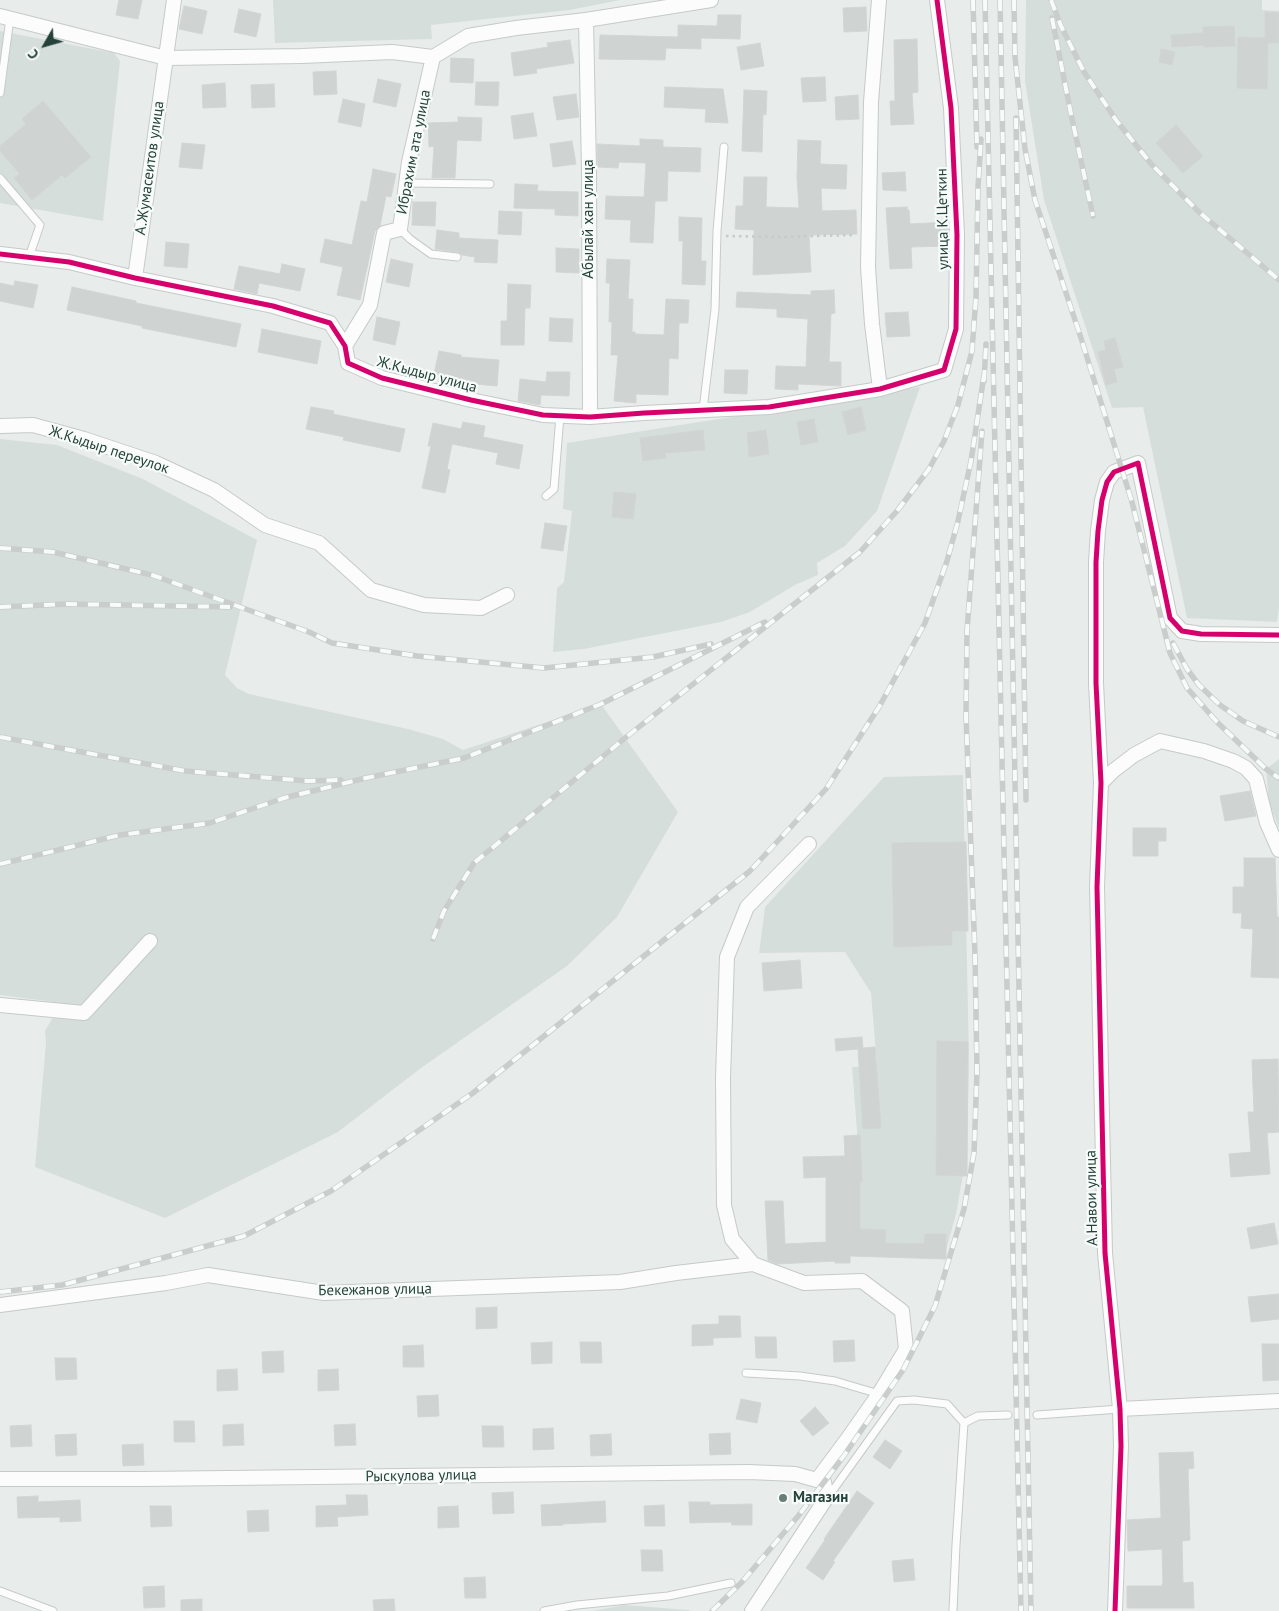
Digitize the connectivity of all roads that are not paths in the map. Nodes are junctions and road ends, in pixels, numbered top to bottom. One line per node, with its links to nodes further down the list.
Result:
1 (174, 0): 8 (street, А.Жумасеитов улица)
2 (711, 0): 6 (street)
3 (879, 0): 20 (street)
4 (937, 0): 20 (street, улица К.Цеткин)
5 (5, 17): 8 (street); 9 (lane)
6 (586, 20): 7 (street); 23 (street, Абылай хан улица)
7 (433, 57): 8 (street); 12 (street, Ибрахим ата улица)
8 (166, 58): 18 (street, А.Жумасеитов улица)
9 (0, 93)
10 (724, 147): 21 (lane)
11 (0, 178): 16 (lane)
12 (406, 183): 13 (lane); 14 (street, Ибрахим ата улица)
13 (490, 184)
14 (400, 229): 17 (lane); 19 (street, Ибрахим ата улица)
15 (0, 254): 16 (street, Ж.Кыдыр улица)
16 (29, 257): 18 (street, Ж.Кыдыр улица)
17 (457, 257)
18 (135, 278): 19 (street, Ж.Кыдыр улица)
19 (345, 346): 22 (street, Ж.Кыдыр улица)
20 (880, 389): 21 (street, Ж.Кыдыр улица)
21 (703, 410): 23 (street, Ж.Кыдыр улица)
22 (560, 416): 23 (street, Ж.Кыдыр улица); 25 (lane)
23 (590, 417)
24 (0, 426): 26 (street, Ж.Кыдыр переулок)
25 (546, 496)
26 (507, 595)
27 (1279, 635): 28 (street, А.Навои улица)
28 (1101, 783): 30 (street); 38 (street, А.Навои улица)
29 (809, 844): 33 (street, Бекежанов улица)
30 (1279, 850)
31 (150, 941): 32 (street)
32 (0, 1005)
33 (753, 1264): 34 (street, Бекежанов улица); 36 (street, Бекежанов улица)
34 (0, 1305)
35 (746, 1373): 36 (lane)
36 (878, 1394): 43 (street, Бекежанов улица)
37 (1279, 1401): 38 (street)
38 (1120, 1409): 40 (lane); 51 (street, А.Навои улица)
39 (1008, 1415): 41 (lane)
40 (1037, 1415)
41 (964, 1423): 44 (lane); 50 (lane)
42 (0, 1479): 43 (street, Рыскулова улица)
43 (817, 1480): 44 (street)
44 (827, 1498): 49 (street)
45 (731, 1583): 48 (lane)
46 (0, 1591): 47 (lane)
47 (53, 1611)
48 (544, 1611)
49 (752, 1611)
50 (954, 1611)
51 (1115, 1611)

